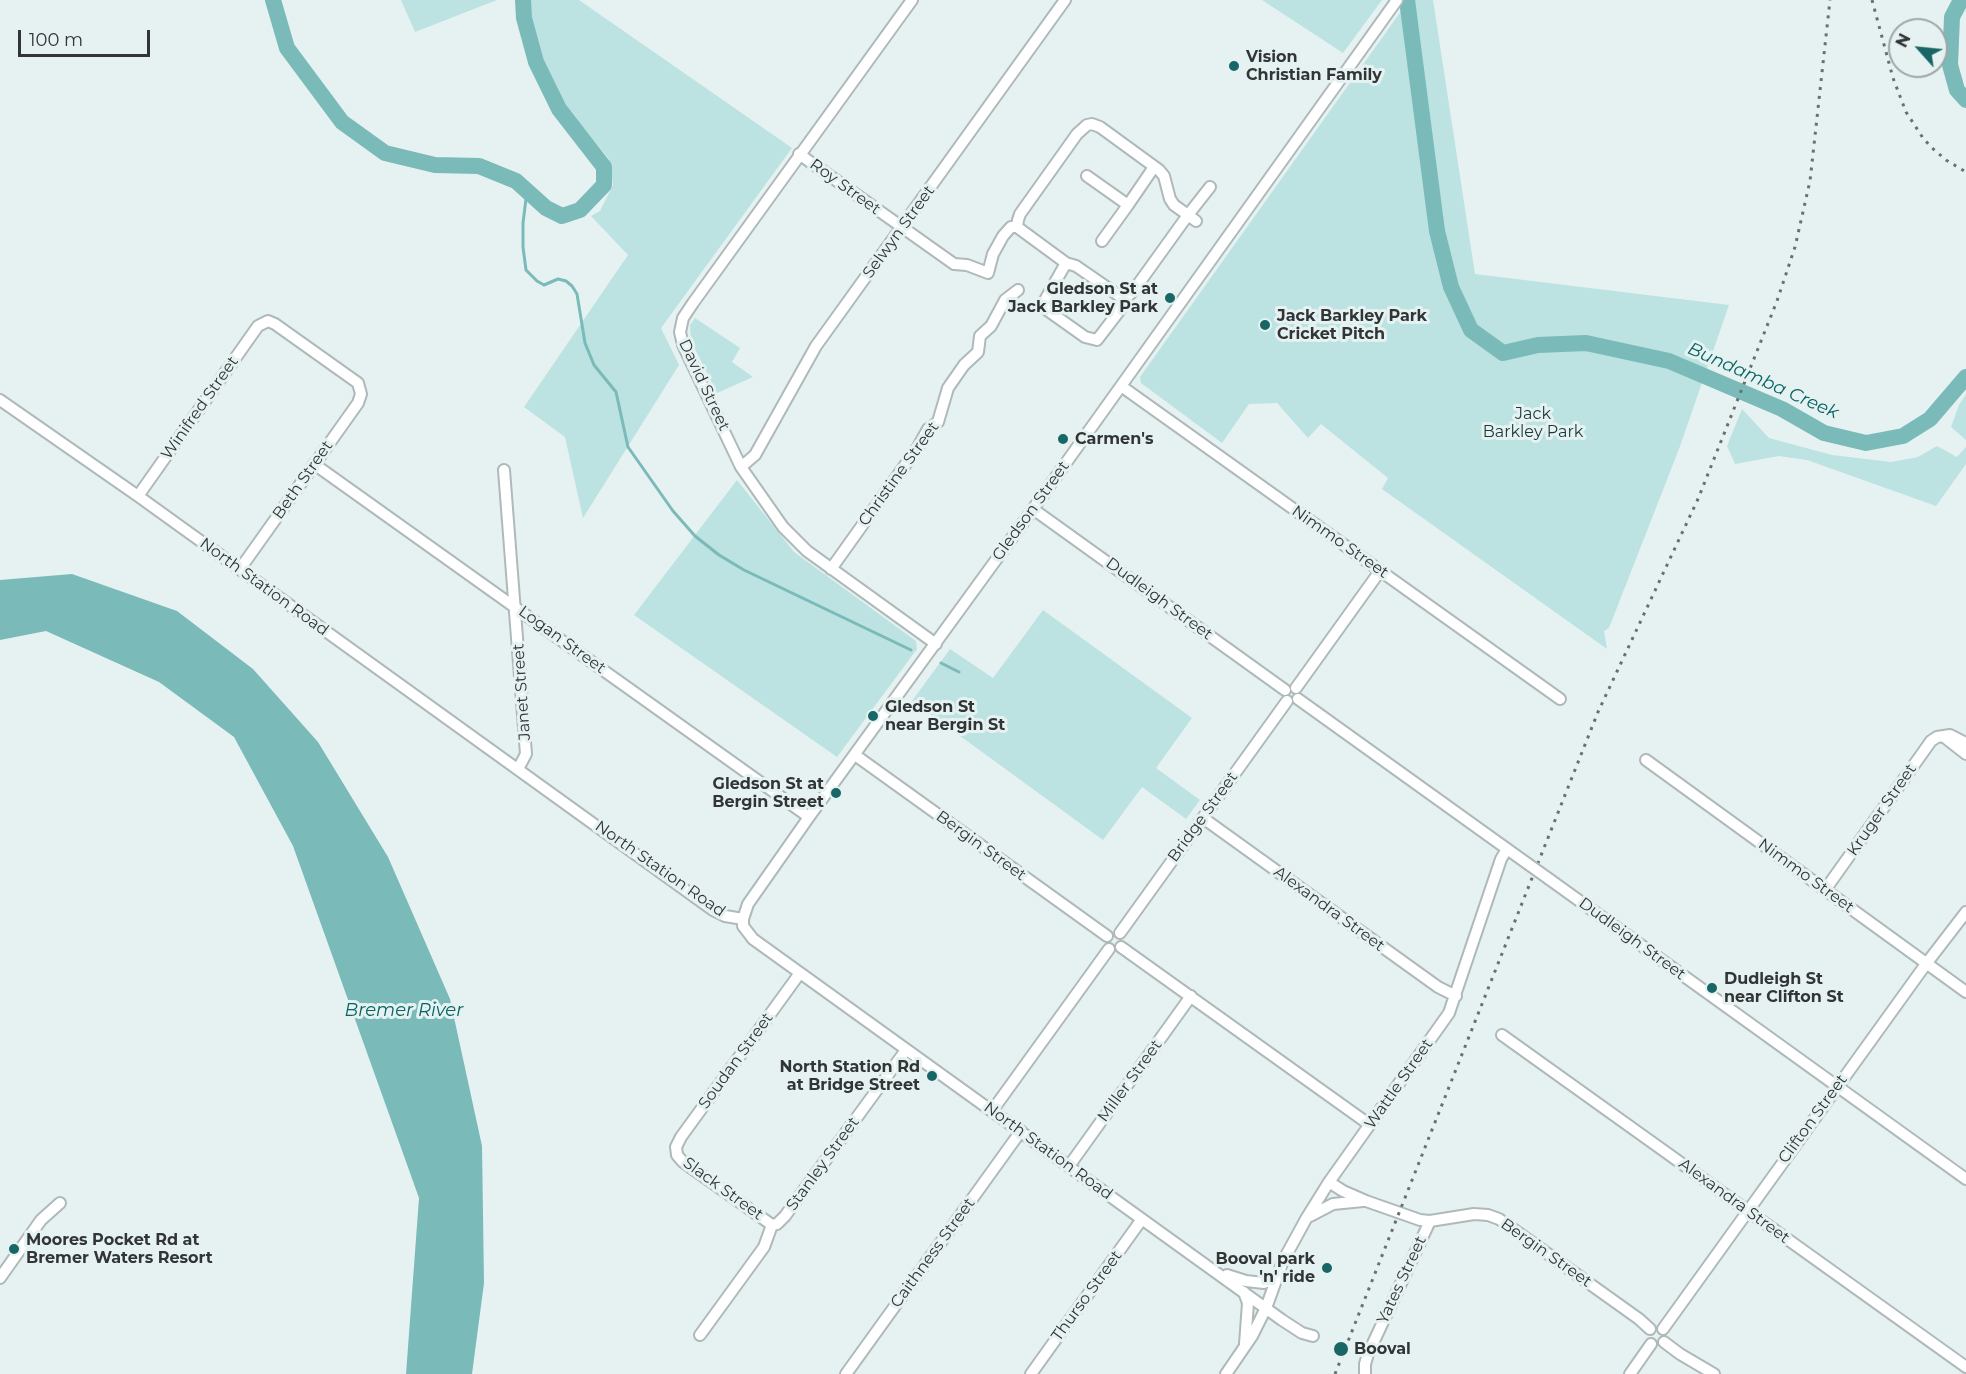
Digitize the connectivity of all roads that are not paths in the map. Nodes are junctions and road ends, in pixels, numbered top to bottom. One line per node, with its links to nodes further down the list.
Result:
1 (912, 0): 4 (street, David Street)
2 (1065, 0): 11 (street, Selwyn Street)
3 (1397, 0): 16 (street, Gledson Street)
4 (799, 154): 11 (street, Roy Street); 20 (street, David Street)
5 (1154, 167): 8 (street); 9 (street); 10 (street)
6 (1087, 176): 8 (street)
7 (1210, 187): 9 (street)
8 (1128, 205): 12 (street)
9 (1192, 218): 15 (street)
10 (1017, 227): 11 (street, Roy Street); 13 (street)
11 (902, 228): 20 (street, Selwyn Street)
12 (1102, 242)
13 (1066, 263): 15 (street); 15 (street)
14 (1018, 290): 25 (street, Christine Street)
15 (1124, 297)
16 (1121, 386): 23 (street, Gledson Street); 26 (street, Nimmo Street)
17 (362, 389): 19 (street, Beth Street); 22 (street, Winifred Street)
18 (0, 400): 22 (street, North Station Road)
19 (314, 464): 24 (street, Beth Street); 27 (street, Logan Street)
20 (741, 467): 25 (street, David Street)
21 (504, 470): 27 (street, Janet Street)
22 (138, 496): 24 (street, North Station Road)
23 (1033, 509): 28 (street, Gledson Street); 29 (street, Dudleigh Street)
24 (240, 569): 36 (street, North Station Road)
25 (831, 569): 28 (street, David Street)
26 (1380, 571): 29 (street, Bridge Street); 30 (street, Nimmo Street)
27 (515, 607): 36 (street, Janet Street); 37 (street, Logan Street)
28 (936, 644): 34 (street, Gledson Street)
29 (1291, 694): 38 (street, Bridge Street); 39 (street, Dudleigh Street)
30 (1560, 699)
31 (1943, 736): 32 (street); 33 (street); 40 (street, Kruger Street)
32 (1966, 743)
33 (1966, 754)
34 (855, 755): 37 (street, Gledson Street); 44 (street, Bergin Street)
35 (1646, 760): 40 (street, Nimmo Street)
36 (518, 769): 42 (street, North Station Road)
37 (809, 817): 42 (street, Gledson Street)
38 (1203, 818): 43 (street, Bridge Street); 51 (street, Alexandra Street)
39 (1507, 849): 51 (street, Wattle Street); 54 (street, Dudleigh Street, bridge)
40 (1825, 890): 47 (street, Nimmo Street)
41 (1966, 912): 47 (street, Clifton Street)
42 (742, 919): 48 (street, North Station Road)
43 (1120, 933): 44 (street); 45 (street)
44 (1107, 936): 46 (street)
45 (1121, 947): 46 (street); 50 (street)
46 (1109, 949): 55 (street)
47 (1926, 964): 49 (street, Nimmo Street); 54 (street, Clifton Street)
48 (800, 973): 53 (street, North Station Road); 58 (street, Soudan Street)
49 (1966, 992)
50 (1191, 996): 56 (street); 59 (street, Miller Street)
51 (1456, 996): 56 (street, Wattle Street)
52 (1502, 1035): 64 (street, Alexandra Street)
53 (906, 1050): 55 (street, North Station Road); 68 (street, Stanley Street)
54 (1837, 1087): 60 (street, Dudleigh Street); 64 (street, Clifton Street)
55 (992, 1111): 57 (street, North Station Road)
56 (1370, 1125): 61 (street, Wattle Street)
57 (1021, 1131): 59 (street, North Station Road); 82 (street, Caithness Street)
58 (677, 1152): 68 (street, Slack Street)
59 (1069, 1166): 65 (street, North Station Road)
60 (1966, 1179)
61 (1329, 1182): 62 (street, Bergin Street); 66 (street, Wattle Street)
62 (1366, 1201): 66 (street); 67 (street, Bergin Street)
63 (60, 1203): 71 (street)
64 (1748, 1210): 75 (street, Clifton Street); 81 (street, Alexandra Street)
65 (1142, 1219): 69 (street, North Station Road); 83 (street, Thurso Street)
66 (1306, 1219): 70 (street, Wattle Street)
67 (1430, 1221): 74 (street, Bergin Street); 85 (street, Yates Street)
68 (772, 1225): 76 (street, Stanley Street)
69 (1219, 1273): 70 (street); 72 (street, North Station Road)
70 (1278, 1277): 73 (street, Wattle Street)
71 (0, 1278)
72 (1244, 1291): 73 (street, North Station Road); 80 (street)
73 (1266, 1308): 77 (street, North Station Road); 80 (street, Wattle Street)
74 (1650, 1329): 75 (street); 79 (street)
75 (1663, 1329): 78 (street)
76 (700, 1335)
77 (1313, 1336)
78 (1664, 1342): 79 (street); 87 (street)
79 (1651, 1344): 86 (street)
80 (1245, 1347): 84 (street, Wattle Street)
81 (1966, 1367)
82 (846, 1374)
83 (1031, 1374)
84 (1226, 1374)
85 (1365, 1374)
86 (1630, 1374)
87 (1714, 1374)

